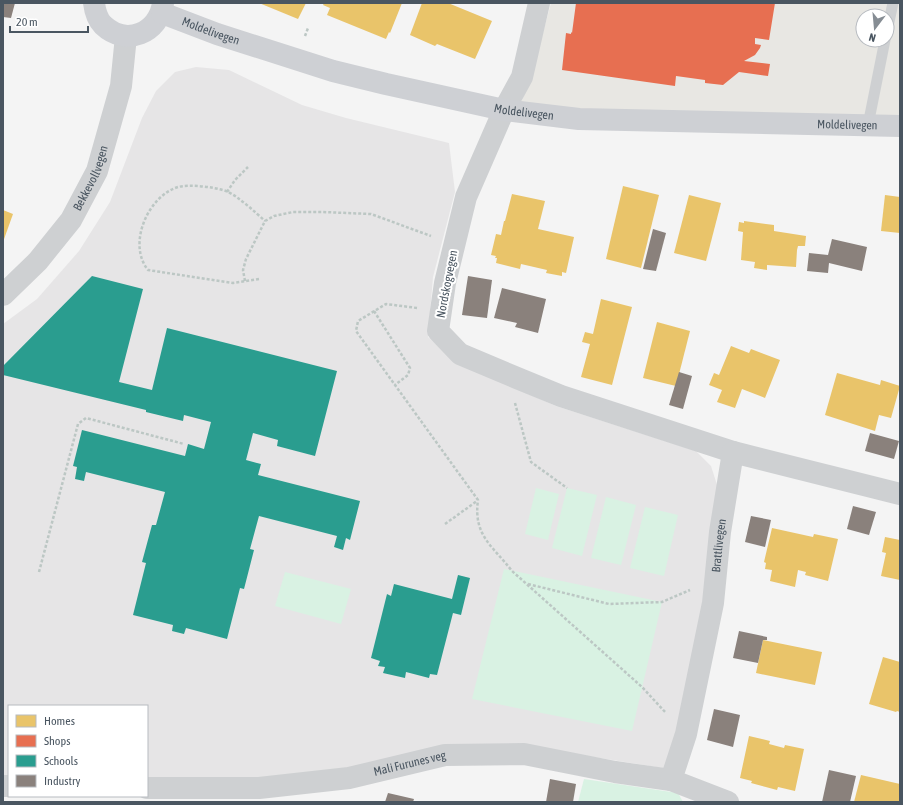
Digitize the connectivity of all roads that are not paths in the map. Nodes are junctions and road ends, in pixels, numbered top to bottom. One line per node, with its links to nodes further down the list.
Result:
1 (94, 3): 4 (main road)
2 (540, 3): 6 (street, Nordskogvegen)
3 (162, 8): 4 (main road); 6 (main road, Moldelivegen)
4 (126, 36): 9 (street, Bekkevollvegen)
5 (883, 48): 7 (lane)
6 (504, 110): 7 (main road, Moldelivegen); 10 (street, Nordskogvegen)
7 (868, 125): 8 (main road, Moldelivegen)
8 (900, 126)
9 (3, 295)
10 (733, 452): 11 (street); 12 (street, Brattlivegen)
11 (900, 494)
12 (672, 780): 13 (street, Mali Furunes veg); 14 (street)
13 (148, 788)
14 (698, 796): 15 (street)
15 (728, 802)

